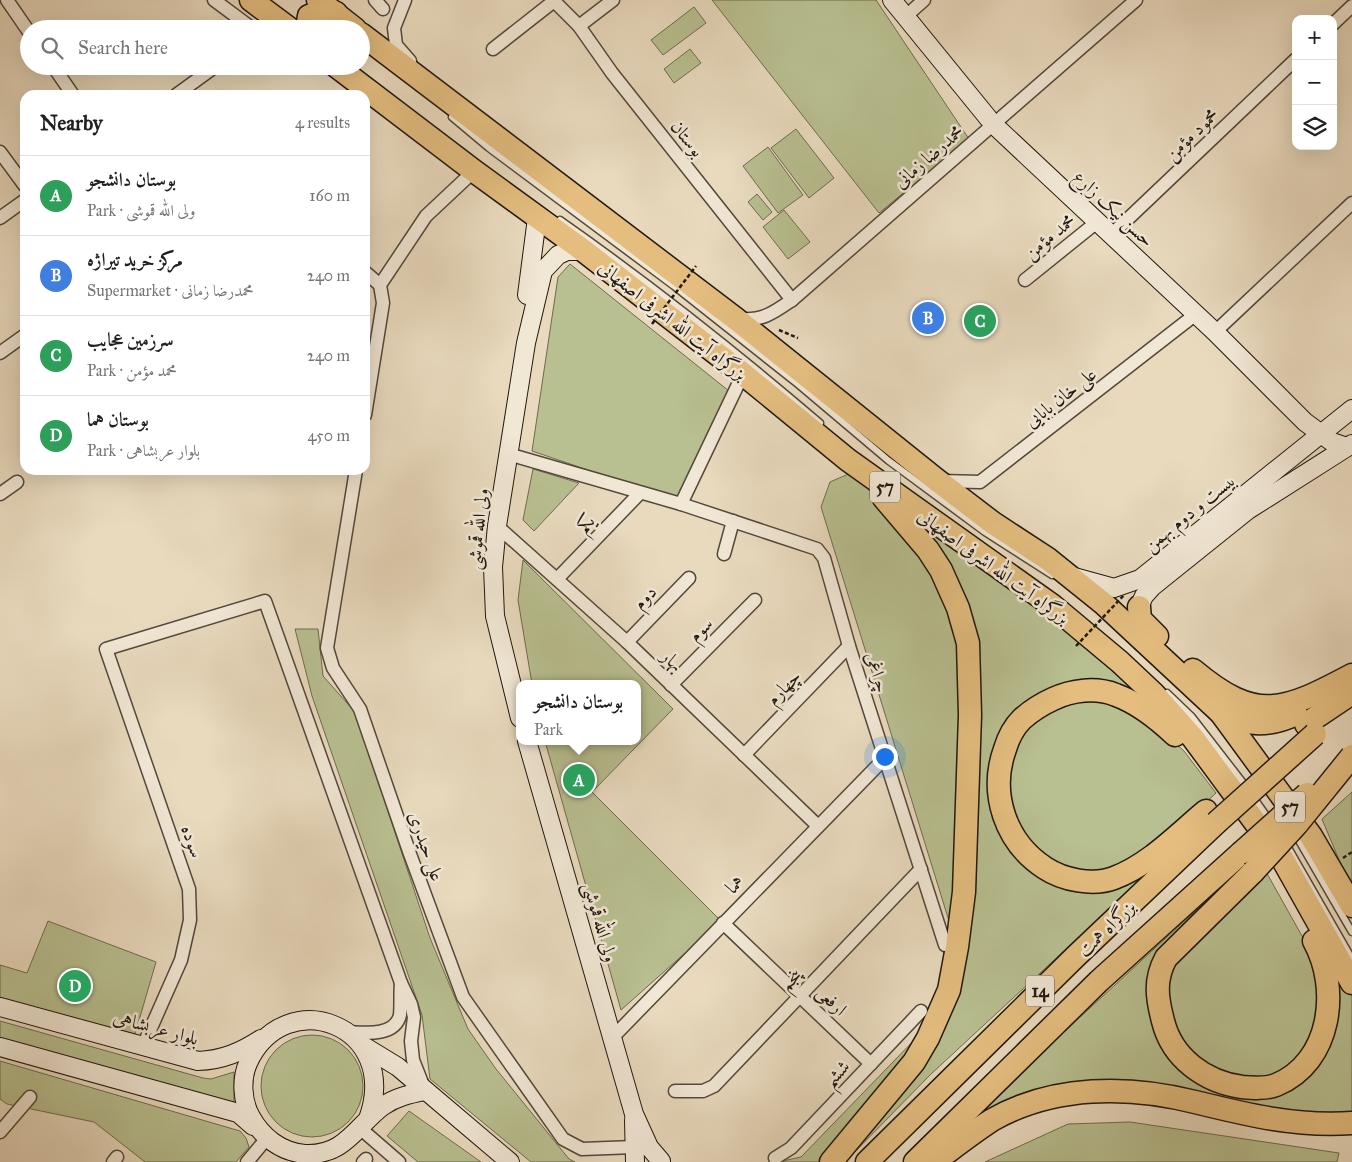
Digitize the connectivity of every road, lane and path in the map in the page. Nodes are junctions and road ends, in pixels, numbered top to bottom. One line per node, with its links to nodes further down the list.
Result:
1 (6, 0): 14 (street)
2 (214, 0): 15 (street)
3 (283, 0): 11 (highway)
4 (318, 0): 19 (highway, بزرگراه آیت الله اشرفی اصفهانی / 57)
5 (405, 0): 29 (street)
6 (554, 0): 21 (street, بوستان); 23 (street)
7 (613, 0): 21 (street)
8 (892, 0): 13 (street, حسن نیک زارع)
9 (924, 0): 13 (street)
10 (1136, 0): 35 (street, محمدرضا زمانی)
11 (253, 1): 16 (highway)
12 (1352, 6): 20 (street)
13 (905, 18): 35 (street, حسن نیک زارع)
14 (20, 20)
15 (241, 20)
16 (278, 20)
17 (308, 20): 18 (highway)
18 (338, 20)
19 (343, 20)
20 (1337, 20)
21 (579, 26): 51 (street, بوستان)
22 (370, 43): 29 (highway, بزرگراه آیت الله اشرفی اصفهانی / 57)
23 (493, 49)
24 (1292, 64): 45 (street, محمود مؤمن)
25 (58, 75): 30 (street)
26 (204, 75): 31 (street)
27 (346, 75): 32 (highway, بزرگراه آیت الله اشرفی اصفهانی / 57)
28 (351, 75): 36 (lane)
29 (407, 75): 53 (highway, بزرگراه آیت الله اشرفی اصفهانی / 57)
30 (69, 90)
31 (183, 90)
32 (361, 90)
33 (370, 100): 38 (highway, بزرگراه آیت الله اشرفی اصفهانی / 57)
34 (445, 111): 82 (lane)
35 (993, 124): 44 (street, حسن نیک زارع); 51 (street, محمدرضا زمانی)
36 (461, 151)
37 (0, 152): 39 (street)
38 (474, 172): 43 (highway, بزرگراه آیت الله اشرفی اصفهانی / 57); 50 (street)
39 (20, 179)
40 (1352, 203): 56 (street)
41 (20, 204): 42 (street)
42 (0, 218)
43 (547, 218): 46 (highway, بزرگراه آیت الله اشرفی اصفهانی / 57); 59 (street, ولی الله قموشی); 64 (lane)
44 (1097, 222): 45 (street, حسن نیک زارع); 49 (street, محمد مؤمن)
45 (1111, 235): 52 (street, حسن نیک زارع)
46 (584, 251): 59 (street, ولی الله قموشی); 61 (highway, بزرگراه آیت الله اشرفی اصفهانی / 57)
47 (696, 266): 54 (path, bridge)
48 (370, 276): 50 (street)
49 (1025, 280)
50 (380, 285): 62 (street)
51 (792, 300): 53 (street, محمدرضا زمانی)
52 (1196, 314): 56 (street, حسن نیک زارع); 70 (street, علی خان بابایی)
53 (736, 319): 70 (highway, بزرگراه آیت الله اشرفی اصفهانی / 57)
54 (652, 324)
55 (777, 329): 57 (path)
56 (1215, 332): 65 (street, حسن نیک زارع)
57 (798, 338)
58 (20, 339): 60 (street)
59 (526, 343): 67 (street, ولی الله قموشی)
60 (0, 353)
61 (743, 374): 68 (highway, بزرگراه آیت الله اشرفی اصفهانی / 57); 74 (street)
62 (370, 382)
63 (1352, 409): 65 (street, بیست و دوم بهمن)
64 (824, 426)
65 (1321, 434): 66 (street, حسن نیک زارع); 82 (street, بیست و دوم بهمن)
66 (1350, 444): 84 (street, بیست و دوم بهمن)
67 (508, 454): 72 (street, چراغی); 77 (street, ولی الله قموشی)
68 (848, 460): 104 (highway, بزرگراه آیت الله اشرفی اصفهانی / 57); 144 (highway)
69 (355, 475): 137 (street, علی حیدری)
70 (938, 481): 82 (highway, بزرگراه آیت الله اشرفی اصفهانی / 57)
71 (17, 482): 73 (street)
72 (640, 493): 74 (street, چراغی); 81 (street, یکم)
73 (0, 494)
74 (681, 504): 76 (street, چراغی)
75 (936, 513): 79 (lane)
76 (733, 521): 78 (street); 87 (street, چراغی)
77 (497, 526): 81 (street, بهار); 95 (street, ولی الله قموشی)
78 (724, 554)
79 (1013, 568)
80 (689, 578): 86 (street, دوم)
81 (557, 579): 86 (street, بهار)
82 (1065, 579): 96 (highway, بزرگراه آیت الله اشرفی اصفهانی / 57)
83 (755, 600): 91 (street, سوم)
84 (1132, 600): 88 (path, bridge); 90 (highway)
85 (1131, 640): 89 (lane)
86 (627, 642): 91 (street, بهار)
87 (849, 646): 99 (street, چهارم); 101 (street, چراغی)
88 (1076, 646)
89 (1164, 671)
90 (1352, 675): 96 (highway)
91 (671, 685): 99 (street, بهار)
92 (1161, 687): 116 (lane)
93 (1352, 693): 97 (highway)
94 (1352, 701): 97 (highway, بزرگراه همت / 14)
95 (516, 702)
96 (1221, 713): 112 (highway, بزرگراه آیت الله اشرفی اصفهانی / 57)
97 (1310, 729): 106 (highway, بزرگراه همت / 14, bridge)
98 (528, 745): 124 (street, ولی الله قموشی)
99 (744, 755): 107 (street, بهار)
100 (1352, 755): 108 (highway, bridge); 146 (highway, بزرگراه همت / 14, bridge)
101 (885, 758): 107 (street, هما); 111 (street, چراغی)
102 (1253, 773): 103 (lane)
103 (1264, 789)
104 (1239, 801): 106 (highway); 108 (highway, بزرگراه آیت الله اشرفی اصفهانی / 57)
105 (1280, 812): 114 (lane)
106 (1211, 817): 145 (highway, بزرگراه همت / 14)
107 (818, 826): 113 (street, هما)
108 (1256, 826): 117 (highway, بزرگراه آیت الله اشرفی اصفهانی / 57)
109 (1352, 852): 110 (path)
110 (1338, 861)
111 (921, 869): 115 (street, چراغی); 119 (street, پنجم)
112 (1352, 906)
113 (723, 923): 119 (street, ارفعی); 124 (street, هما)
114 (1352, 932)
115 (945, 945)
116 (1352, 959)
117 (1352, 983)
118 (401, 984): 122 (street); 126 (street, سوده); 129 (street)
119 (800, 996): 128 (street, ارفعی); 130 (street, پنجم)
120 (0, 1007): 126 (street, بلوار عربشاهی)
121 (921, 1011): 128 (street, ششم)
122 (348, 1032): 123 (street); 125 (street)
123 (268, 1035): 126 (street, بلوار عربشاهی); 136 (street)
124 (612, 1038): 132 (street, ولی الله قموشی)
125 (362, 1045): 129 (street); 134 (street)
126 (143, 1046)
127 (0, 1047): 136 (street)
128 (871, 1064): 138 (street, ششم)
129 (425, 1091): 134 (street); 141 (street)
130 (675, 1091)
131 (30, 1097): 135 (street)
132 (634, 1114): 137 (street); 142 (street)
133 (1352, 1123): 147 (highway)
134 (364, 1124): 136 (street); 140 (street)
135 (0, 1132)
136 (262, 1134): 139 (street)
137 (634, 1154)
138 (775, 1158)
139 (247, 1162)
140 (399, 1162)
141 (510, 1162)
142 (659, 1162): 143 (street)
143 (665, 1162)
144 (831, 1162)
145 (867, 1162)
146 (915, 1162)
147 (934, 1162)

